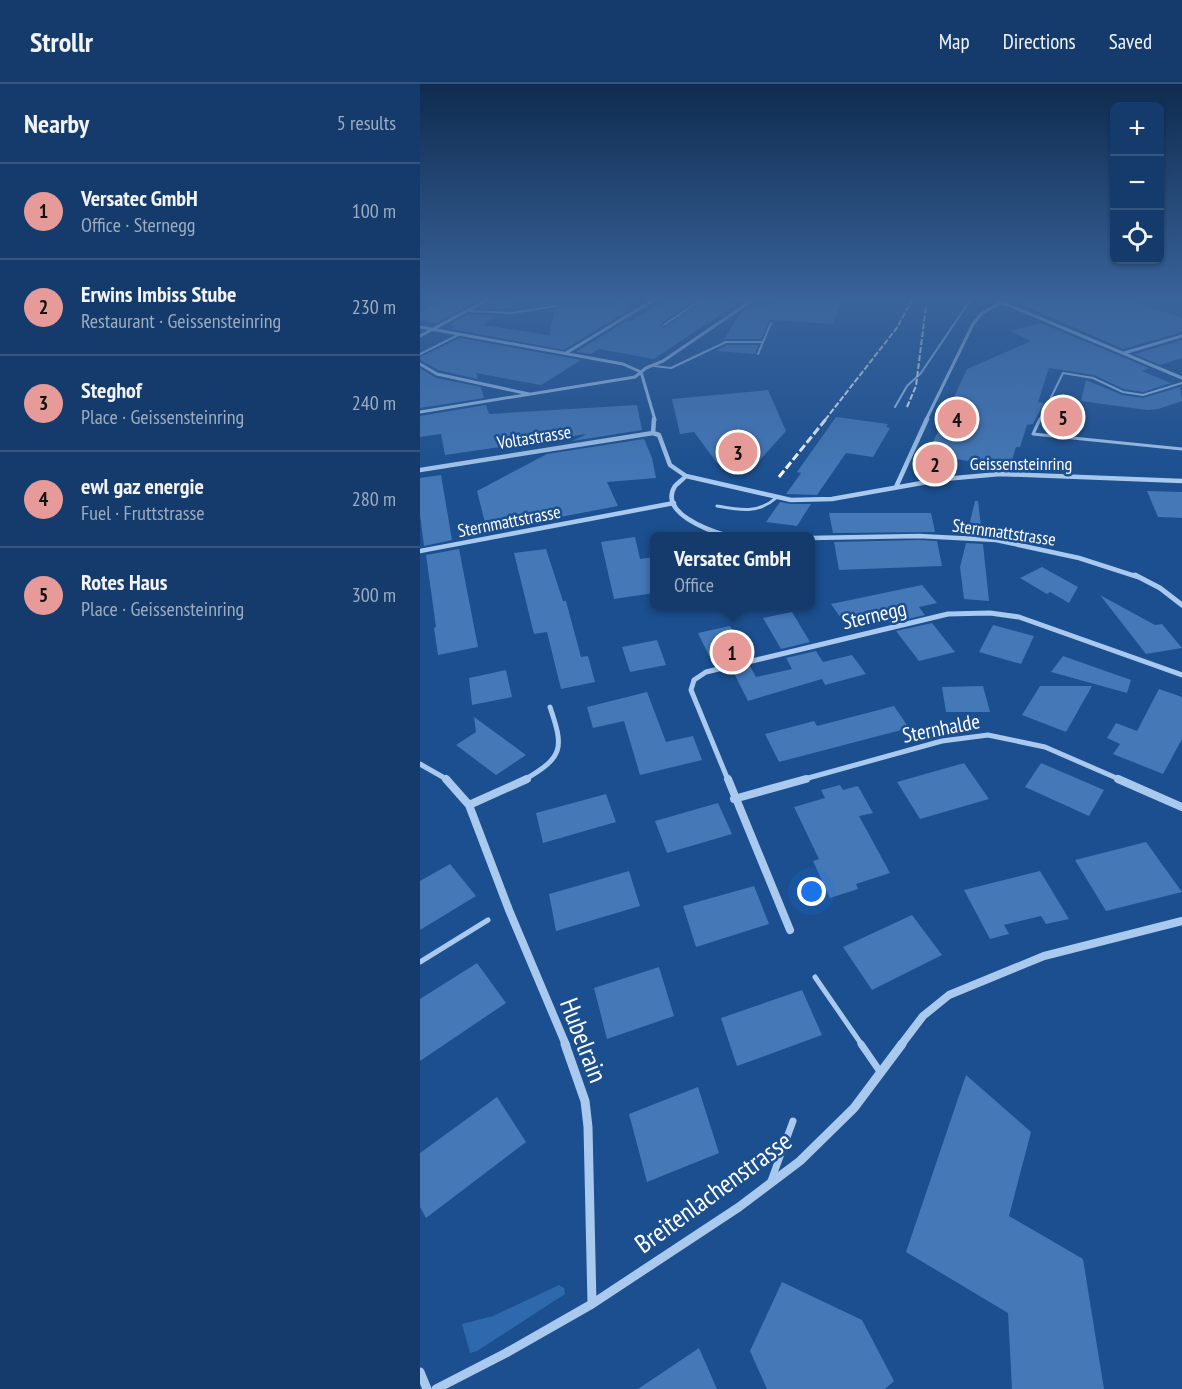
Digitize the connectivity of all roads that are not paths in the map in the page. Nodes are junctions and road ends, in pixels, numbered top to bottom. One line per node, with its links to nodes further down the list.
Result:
1 (603, 360): 9 (street)
2 (663, 360): 8 (street)
3 (688, 360): 8 (lane)
4 (929, 360): 13 (lane)
5 (955, 360): 20 (street)
6 (1140, 360): 10 (street)
7 (420, 364): 12 (street)
8 (654, 366): 9 (street)
9 (641, 372): 12 (street); 15 (street)
10 (1182, 378)
11 (1182, 383): 16 (lane)
12 (534, 395): 14 (street)
13 (895, 406)
14 (420, 412)
15 (653, 433): 17 (street, Voltastrasse); 18 (street)
16 (1182, 449)
17 (420, 470)
18 (686, 476): 21 (street, Geissensteinring); 22 (street)
19 (1182, 481): 20 (street, Geissensteinring)
20 (896, 487): 21 (street, Geissensteinring)
21 (776, 498): 23 (lane)
22 (674, 502): 24 (street); 26 (street, Sternmattstrasse)
23 (717, 506)
24 (713, 532)
25 (815, 538): 27 (street, Sternmattstrasse)
26 (420, 551)
27 (1172, 595): 28 (street); 29 (street, Sternmattstrasse)
28 (1182, 596)
29 (1182, 605)
30 (1182, 675): 33 (street, Sternegg)
31 (550, 707): 34 (street)
32 (420, 764): 34 (street, Hubelrain)
33 (735, 798): 35 (street, Sternhalde); 38 (street, Sternegg)
34 (469, 805): 44 (street, Hubelrain)
35 (1182, 807)
36 (488, 920): 39 (lane)
37 (1182, 921): 41 (street, Breitenlachenstrasse)
38 (790, 930)
39 (420, 962)
40 (815, 977): 41 (lane)
41 (881, 1073): 43 (street, Breitenlachenstrasse)
42 (793, 1121): 43 (lane)
43 (770, 1184): 44 (street, Breitenlachenstrasse)
44 (592, 1304): 47 (street, Breitenlachenstrasse)
45 (420, 1372): 46 (street)
46 (427, 1389)
47 (436, 1389)

